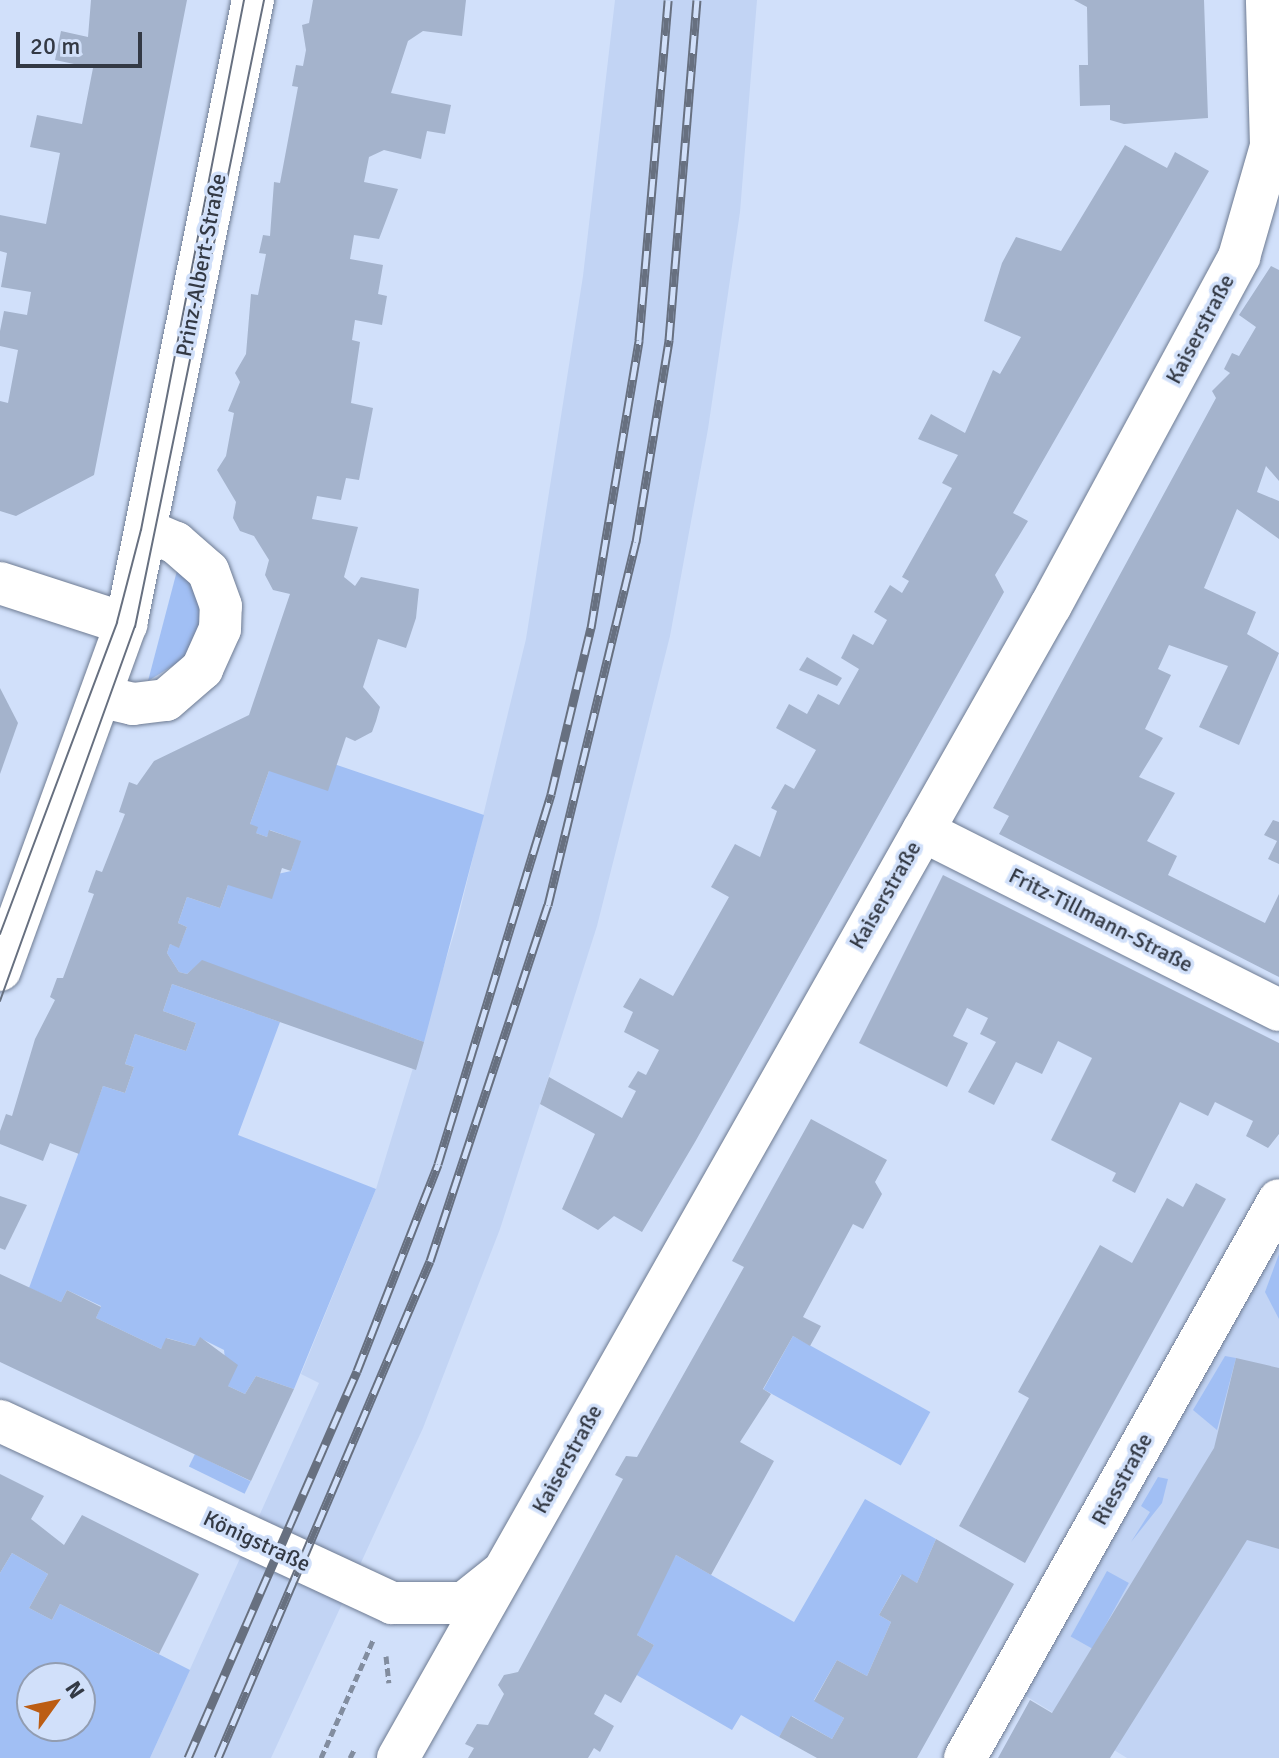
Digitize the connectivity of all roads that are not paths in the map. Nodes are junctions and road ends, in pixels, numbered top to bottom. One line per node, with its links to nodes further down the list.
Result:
1 (253, 0): 4 (street, Prinz-Albert-Straße)
2 (1267, 0): 3 (street, Kaiserstraße)
3 (1266, 230): 8 (street, Kaiserstraße)
4 (148, 531): 6 (street, Prinz-Albert-Straße); 7 (street)
5 (0, 583): 6 (street)
6 (126, 624): 7 (street, Prinz-Albert-Straße)
7 (103, 697): 9 (street, Prinz-Albert-Straße)
8 (923, 831): 10 (street, Fritz-Tillmann-Straße); 13 (street, Kaiserstraße)
9 (0, 970)
10 (1279, 1010)
11 (1279, 1200): 15 (street, Riesstraße)
12 (0, 1421): 13 (street, Königstraße)
13 (510, 1562): 14 (street, Kaiserstraße)
14 (398, 1758)
15 (965, 1758)

